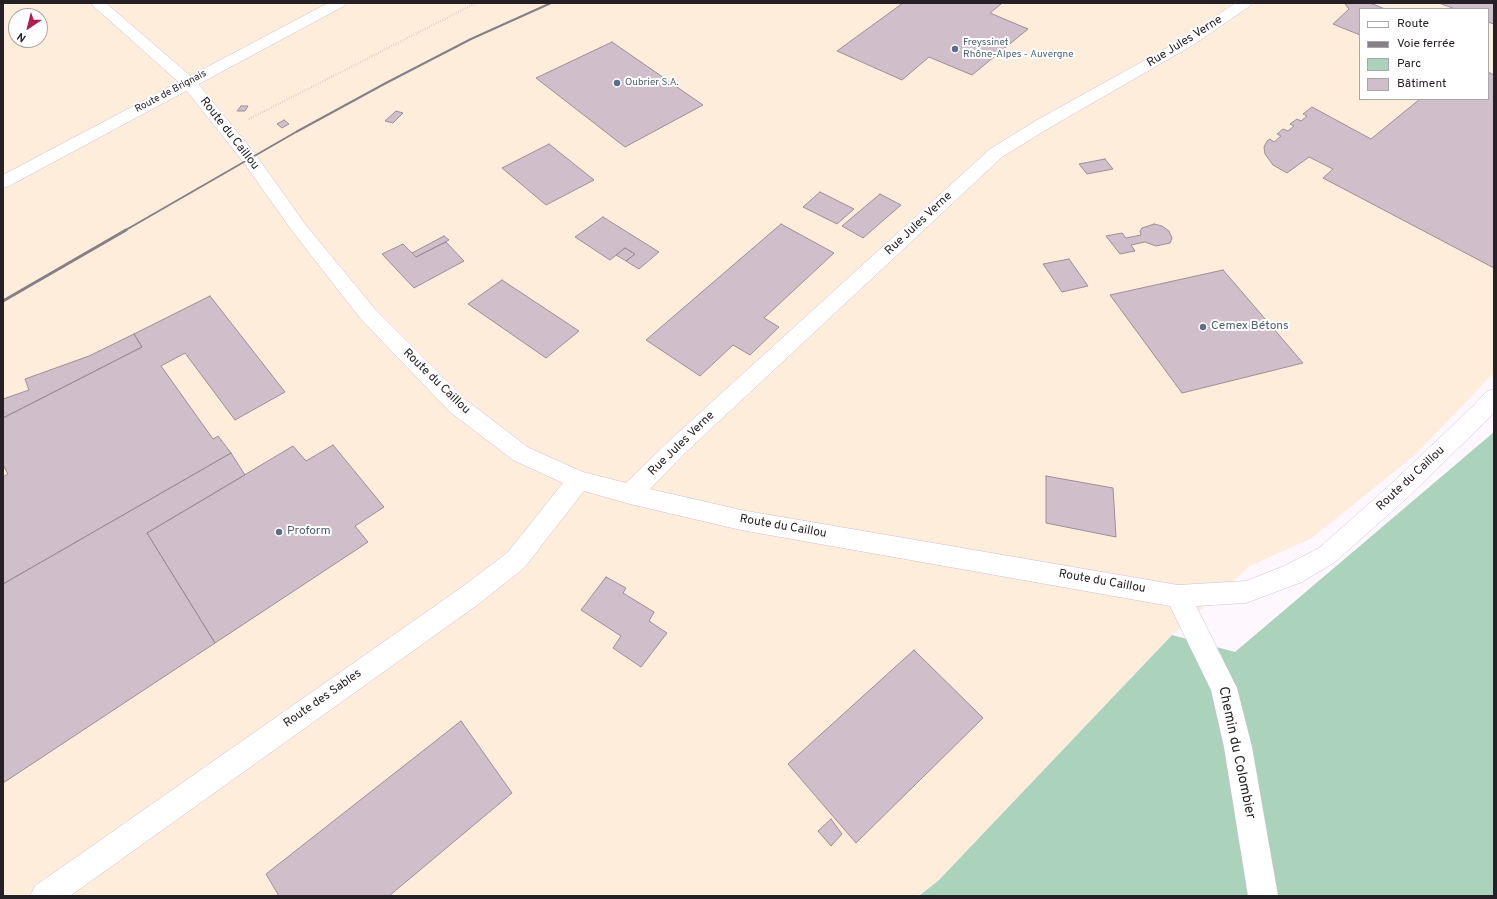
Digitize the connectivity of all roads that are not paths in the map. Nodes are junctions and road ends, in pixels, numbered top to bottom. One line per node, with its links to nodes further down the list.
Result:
1 (97, 3): 6 (street, Route du Caillou)
2 (309, 3): 5 (street)
3 (339, 3): 6 (street, Route de Brignais)
4 (1245, 3): 11 (street, Rue Jules Verne)
5 (295, 10)
6 (186, 73): 7 (street, Route de Brignais); 8 (street, Route de Brignais); 10 (street, Route du Caillou)
7 (3, 167)
8 (3, 182)
9 (1494, 397): 12 (street, Route du Caillou)
10 (579, 480): 11 (street, Route du Caillou); 13 (street, Route des Sables)
11 (630, 494): 12 (street, Route du Caillou)
12 (1178, 596): 14 (street, Chemin du Colombier)
13 (45, 896)
14 (1264, 896)

